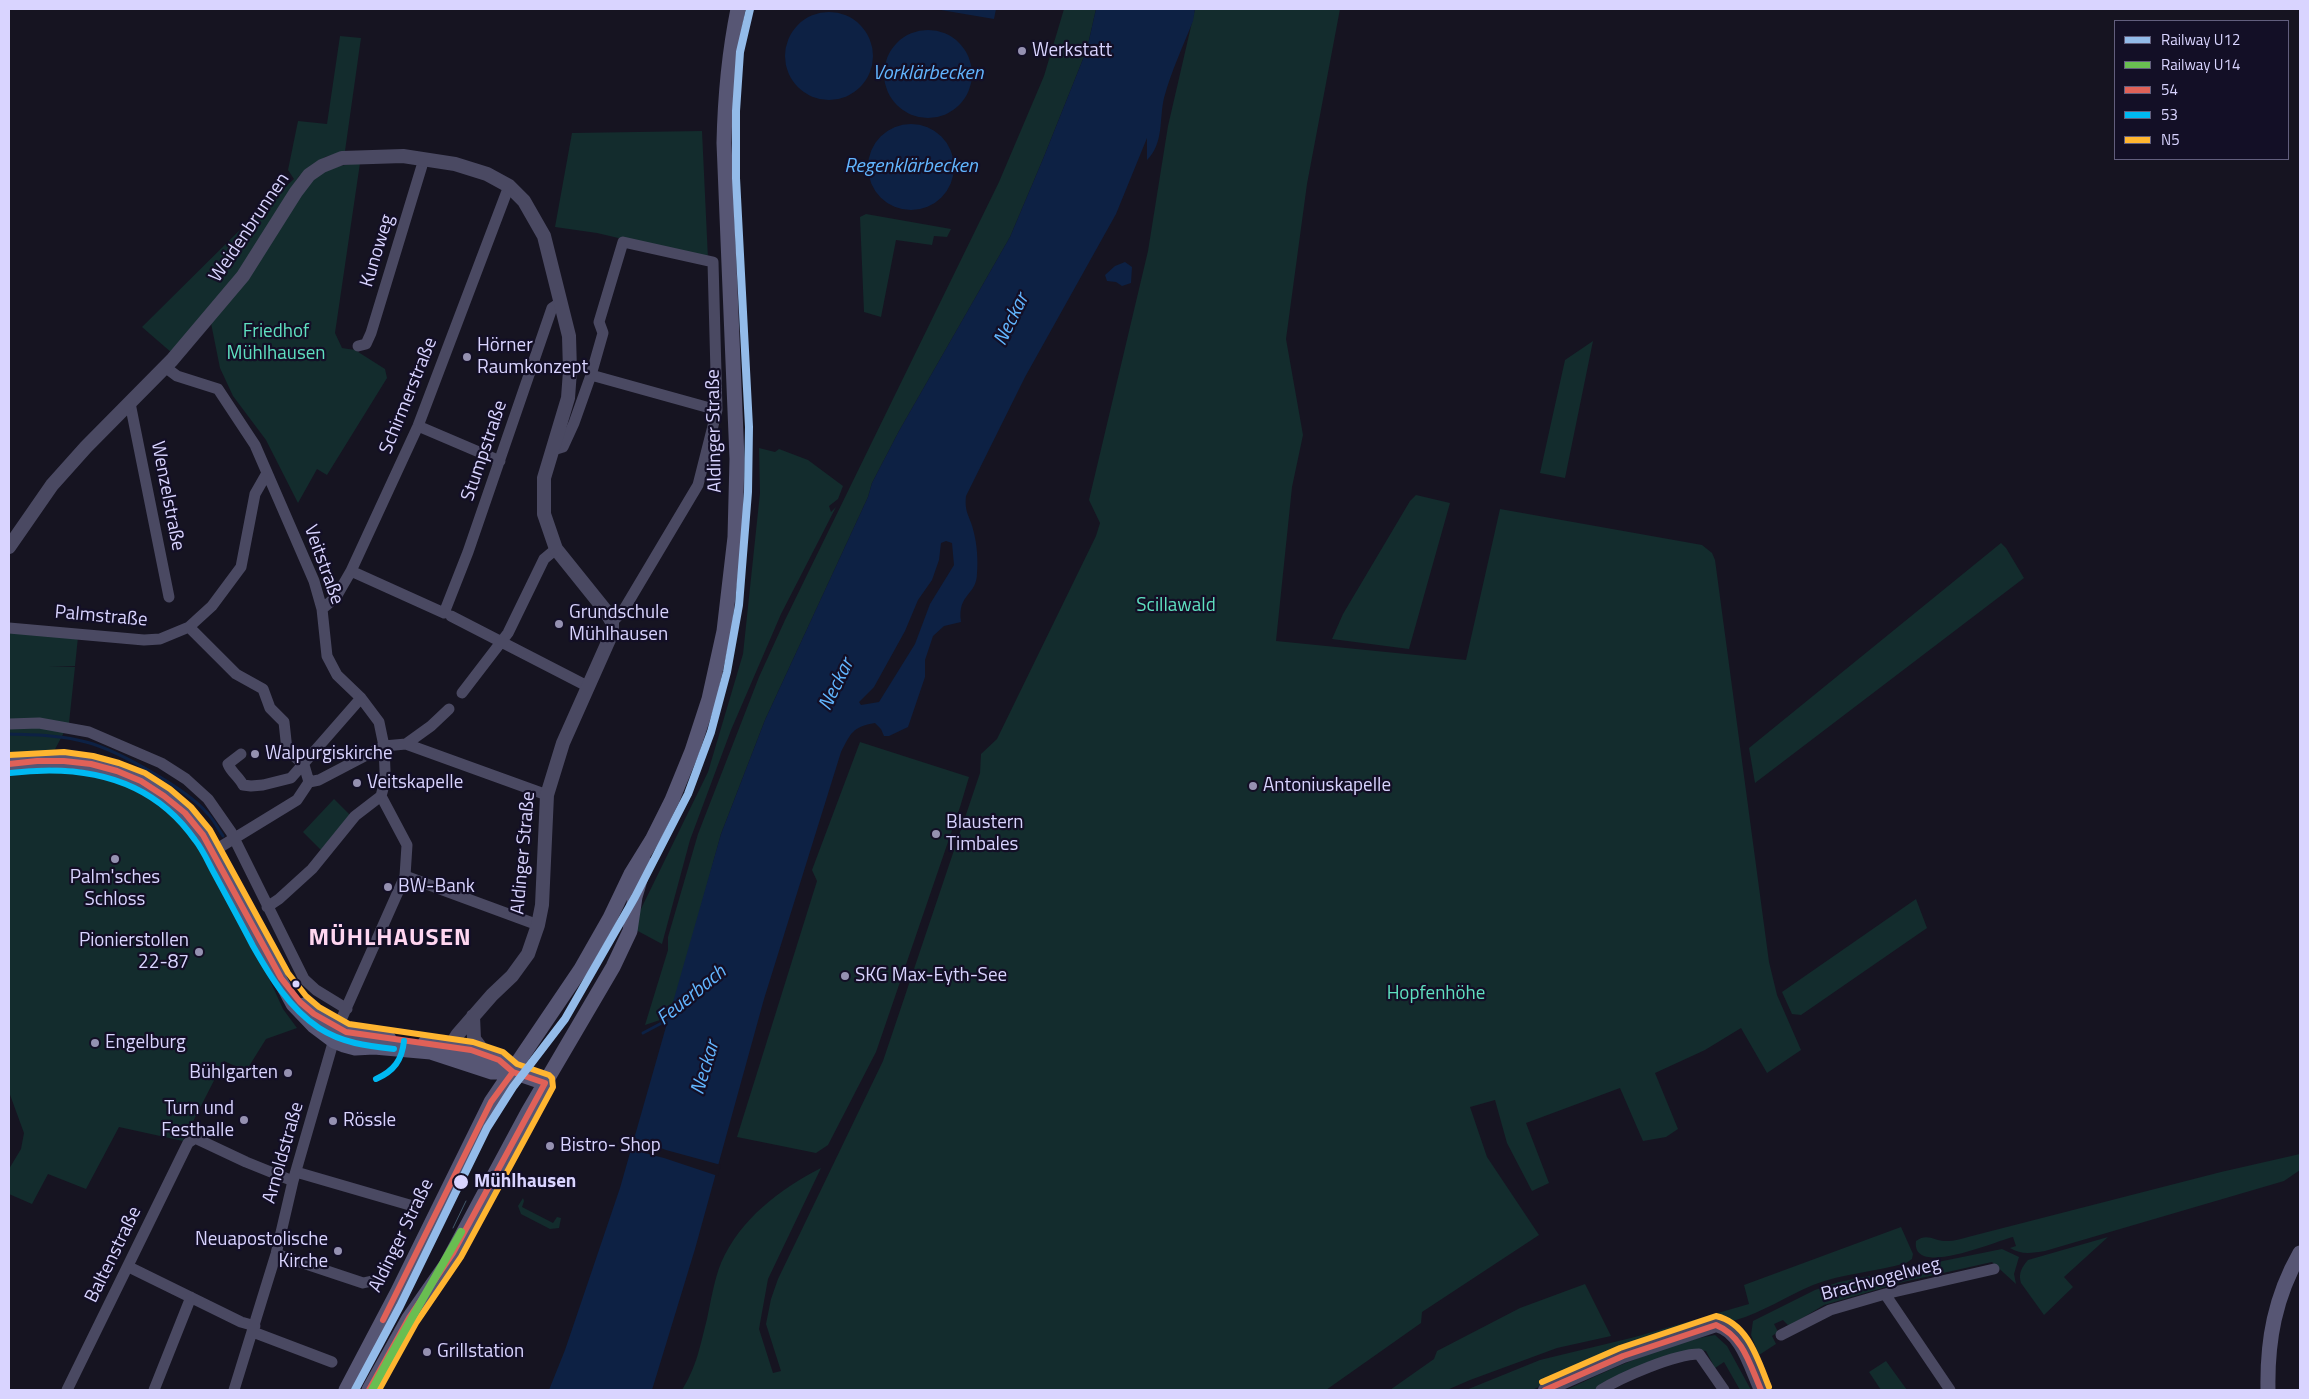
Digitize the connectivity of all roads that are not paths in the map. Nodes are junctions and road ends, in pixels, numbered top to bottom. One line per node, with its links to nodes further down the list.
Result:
1 (738, 9): 38 (main road, Aldinger Straße)
2 (424, 159): 3 (street, Weidenbrunnen); 5 (street, Kunoweg); 6 (street, Weidenbrunnen)
3 (509, 186): 4 (street, Weidenbrunnen); 10 (street, Schirmerstraße)
4 (560, 302): 11 (street, Weidenbrunnen); 12 (street, Stumpstraße)
5 (358, 346)
6 (165, 367): 8 (street, Weidenbrunnen); 13 (street, Veitstraße)
7 (591, 375): 9 (street, Aldinger Straße); 9 (street, Aldinger Straße); 11 (street)
8 (130, 403): 14 (street, Weidenbrunnen); 17 (street, Wenzelstraße)
9 (717, 410): 20 (street, Aldinger Straße)
10 (418, 426): 12 (street); 16 (street, Schirmerstraße)
11 (553, 450): 15 (street, Weidenbrunnen)
12 (500, 461): 19 (street, Stumpstraße)
13 (267, 473): 18 (street, Veitstraße); 21 (street, Palmstraße)
14 (9, 547)
15 (556, 550): 20 (street, Weidenbrunnen); 23 (street)
16 (351, 571): 18 (street, Schirmerstraße); 19 (street)
17 (169, 596)
18 (322, 609): 26 (street, Veitstraße)
19 (447, 615): 23 (street)
20 (612, 622): 24 (street, Aldinger Straße)
21 (189, 626): 22 (street, Palmstraße); 33 (street)
22 (9, 628)
23 (500, 641): 24 (street); 25 (street)
24 (587, 686): 35 (street, Aldinger Straße)
25 (462, 693)
26 (361, 698): 30 (street, Veitstraße); 33 (street)
27 (449, 709): 29 (street)
28 (9, 724): 37 (street)
29 (406, 744): 30 (street); 35 (street)
30 (384, 746): 34 (street); 36 (street, Veitstraße)
31 (241, 754): 33 (street)
32 (9, 764): 39 (main road)
33 (304, 766): 34 (street)
34 (309, 782): 37 (street)
35 (547, 795): 42 (street, Aldinger Straße)
36 (381, 796): 40 (street); 41 (street)
37 (235, 839): 39 (street); 41 (street)
38 (652, 840): 49 (main road, Aldinger Straße); 50 (main road, Aldinger Straße)
39 (212, 852): 45 (main road)
40 (405, 876): 42 (street); 43 (street)
41 (267, 907): 43 (street)
42 (538, 925): 44 (street, Aldinger Straße)
43 (347, 1009): 45 (street)
44 (473, 1016): 46 (street, Aldinger Straße); 47 (street)
45 (336, 1035): 46 (main road); 52 (street, Arnoldstraße)
46 (447, 1051): 47 (main road); 48 (main road)
47 (486, 1055): 49 (main road)
48 (492, 1072): 49 (main road); 51 (main road)
49 (513, 1072): 50 (main road); 51 (main road, Aldinger Straße)
50 (545, 1083): 68 (main road, Aldinger Straße)
51 (494, 1098): 67 (main road, Aldinger Straße)
52 (294, 1176): 53 (street); 55 (street, Arnoldstraße); 56 (street, Baltenstraße)
53 (414, 1206)
54 (2300, 1253): 74 (main road)
55 (276, 1254): 58 (street); 61 (street, Arnoldstraße)
56 (129, 1267): 60 (street); 64 (street, Baltenstraße)
57 (1994, 1270): 59 (street, Brachvogelweg)
58 (381, 1279)
59 (1885, 1294): 62 (street, Brachvogelweg); 73 (street)
60 (191, 1298): 61 (street); 65 (street)
61 (254, 1329): 63 (street); 66 (street, Arnoldstraße)
62 (1781, 1335)
63 (332, 1362)
64 (67, 1390)
65 (154, 1390)
66 (234, 1390)
67 (346, 1390)
68 (369, 1390)
69 (1545, 1390): 72 (street)
70 (1602, 1390): 71 (street)
71 (1724, 1390)
72 (1761, 1390)
73 (1950, 1390)
74 (2268, 1390)

